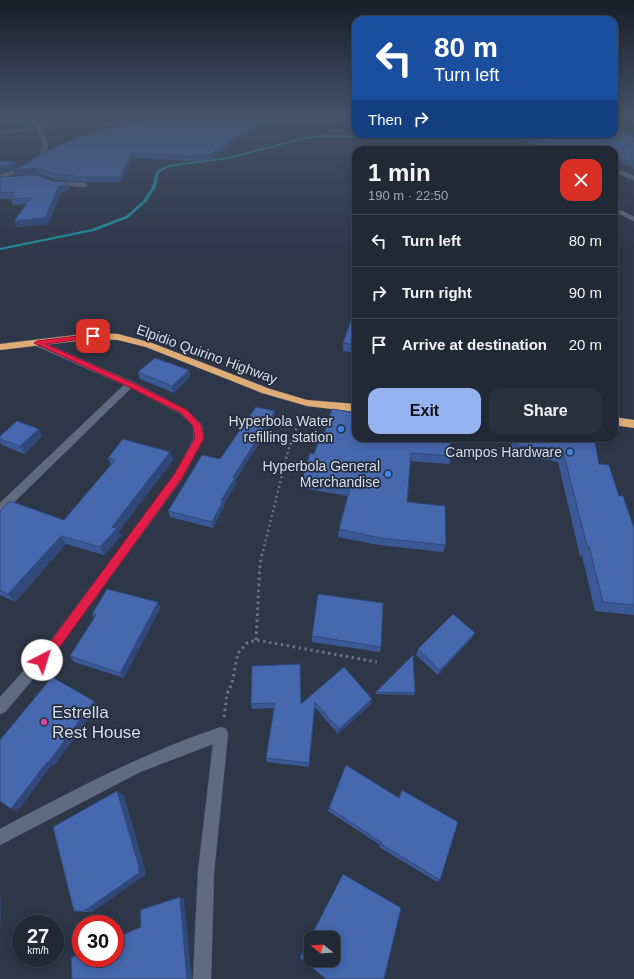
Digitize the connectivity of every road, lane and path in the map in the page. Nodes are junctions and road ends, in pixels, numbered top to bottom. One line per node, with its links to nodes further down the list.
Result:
1 (30, 162): 3 (street)
2 (618, 172): 5 (street)
3 (0, 178): 4 (street)
4 (16, 178)
5 (634, 178)
6 (50, 180): 7 (street)
7 (85, 185)
8 (618, 211): 9 (street)
9 (634, 219)
10 (37, 343): 11 (highway, Elpidio Quirino Highway); 12 (street); 13 (highway, Elpidio Quirino Highway)
11 (0, 347)
12 (130, 384): 17 (street); 20 (street)
13 (307, 403): 14 (highway, Elpidio Quirino Highway); 18 (path)
14 (352, 408)
15 (618, 422): 16 (highway)
16 (634, 424)
17 (0, 509)
18 (256, 640): 19 (path); 21 (path)
19 (377, 662)
20 (0, 707)
21 (221, 734): 22 (street); 23 (street)
22 (0, 838)
23 (202, 979)

